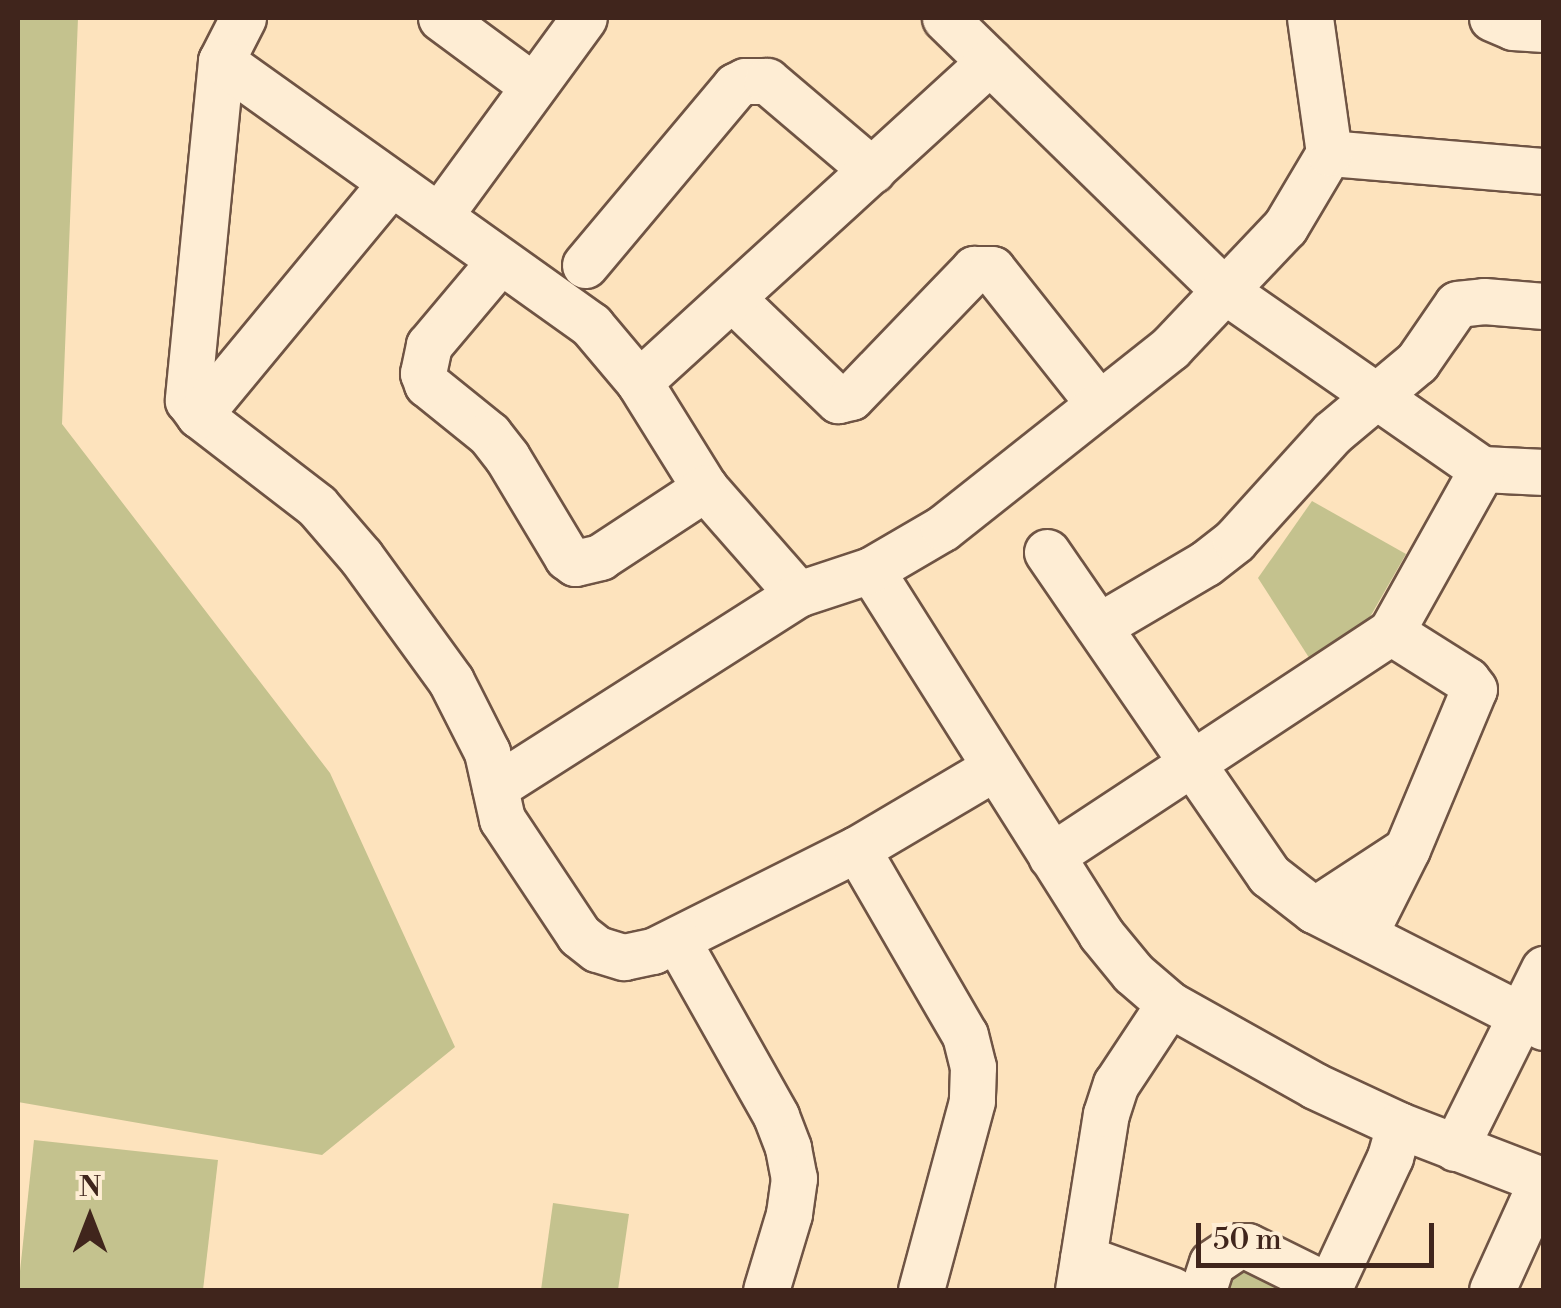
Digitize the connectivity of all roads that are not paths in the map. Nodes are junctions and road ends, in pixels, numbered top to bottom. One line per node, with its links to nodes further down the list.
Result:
1 (243, 18): 8 (street)
2 (440, 18): 10 (street)
3 (584, 18): 10 (street)
4 (945, 18): 9 (street)
5 (1310, 18): 11 (street)
6 (1492, 18): 7 (street)
7 (1544, 30)
8 (221, 61): 14 (street); 24 (street)
9 (990, 62): 12 (street); 18 (street)
10 (532, 85): 15 (street)
11 (1329, 153): 13 (street); 18 (street)
12 (872, 170): 17 (street); 19 (street)
13 (1544, 170)
14 (392, 183): 15 (street); 24 (street)
15 (439, 216): 16 (street)
16 (500, 262): 21 (street); 27 (street)
17 (585, 266)
18 (1224, 290): 22 (street); 23 (street)
19 (733, 299): 21 (street); 23 (street)
20 (1544, 306): 22 (street)
21 (639, 382): 27 (street)
22 (1376, 396): 25 (street); 31 (street)
23 (1099, 404): 29 (street)
24 (199, 415): 35 (street)
25 (1482, 469): 26 (street); 32 (street)
26 (1544, 472)
27 (705, 488): 30 (street)
28 (1048, 552): 31 (street)
29 (870, 570): 30 (street); 34 (street)
30 (798, 594): 35 (street)
31 (1099, 626): 33 (street)
32 (1391, 632): 33 (street); 37 (street)
33 (1193, 762): 38 (street); 39 (street)
34 (994, 768): 36 (street); 38 (street)
35 (495, 787): 41 (street)
36 (857, 849): 41 (street); 51 (street)
37 (1407, 849): 39 (street); 40 (street)
38 (1050, 856): 43 (street)
39 (1314, 910): 40 (street)
40 (1364, 935): 44 (street)
41 (677, 940): 50 (street)
42 (1544, 969): 44 (street)
43 (1169, 1004): 45 (street); 48 (street)
44 (1533, 1022): 46 (street)
45 (1399, 1126): 46 (street); 49 (street)
46 (1455, 1148): 47 (street)
47 (1542, 1180): 54 (street)
48 (1081, 1274): 52 (street)
49 (1329, 1289): 53 (street)
50 (766, 1290)
51 (921, 1290)
52 (1172, 1290)
53 (1203, 1290)
54 (1492, 1290)

